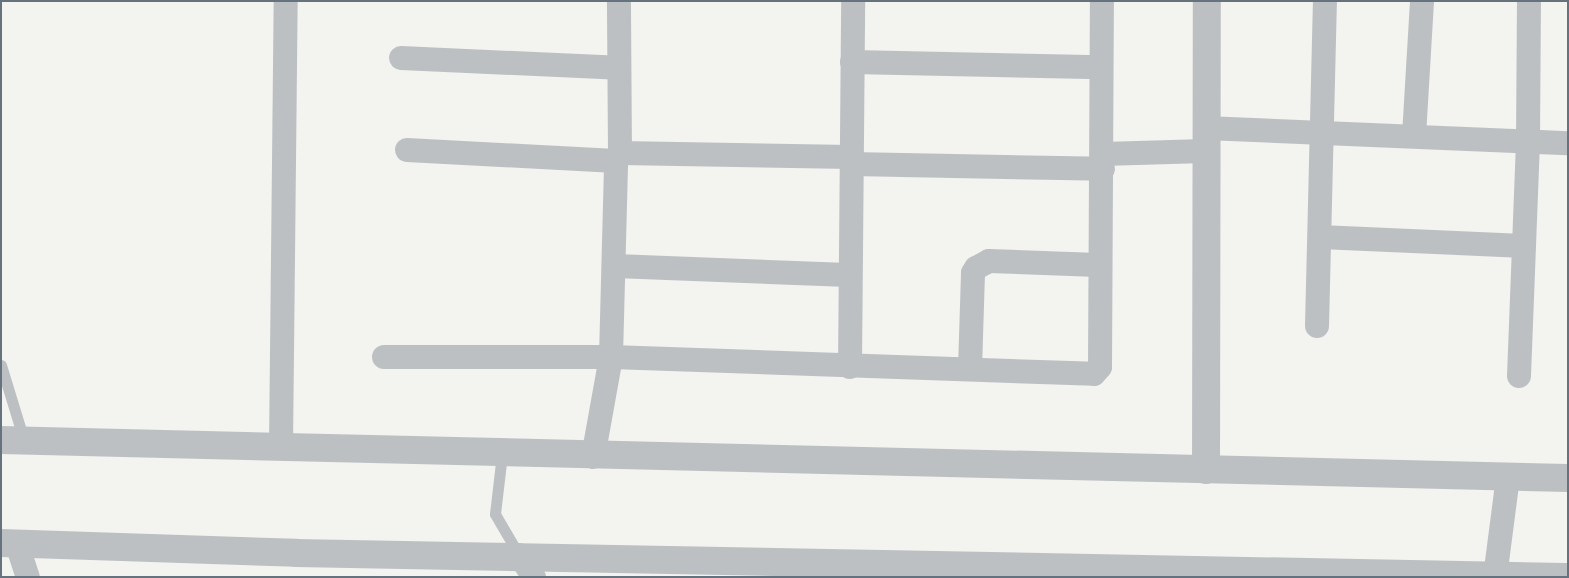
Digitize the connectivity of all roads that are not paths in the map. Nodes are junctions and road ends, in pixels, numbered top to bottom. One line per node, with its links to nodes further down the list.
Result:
1 (286, 1): 35 (street)
2 (619, 1): 12 (street)
3 (853, 1): 10 (street)
4 (1102, 1): 11 (street)
5 (1207, 1): 15 (street)
6 (1325, 1): 13 (street)
7 (1422, 1): 14 (street)
8 (1529, 1): 16 (street)
9 (401, 58): 12 (street)
10 (852, 62): 11 (street); 20 (street)
11 (1101, 67): 21 (street)
12 (618, 68): 19 (street)
13 (1322, 132): 14 (street); 15 (street); 22 (street)
14 (1414, 136): 16 (street)
15 (1205, 139): 21 (street); 38 (street)
16 (1528, 141): 17 (street); 23 (street)
17 (1568, 143)
18 (407, 150): 19 (street)
19 (618, 157): 20 (street); 25 (street)
20 (851, 160): 21 (street); 26 (street)
21 (1103, 162): 24 (street)
22 (1320, 237): 23 (street); 27 (street)
23 (1524, 246): 33 (street)
24 (1098, 265): 32 (street); 32 (street)
25 (615, 266): 26 (street); 29 (street)
26 (848, 275): 31 (street)
27 (1317, 326)
28 (384, 357): 29 (street)
29 (611, 357): 31 (street); 37 (street)
30 (1, 365): 34 (lane)
31 (850, 368): 32 (street)
32 (970, 369)
33 (1519, 376)
34 (13, 440): 35 (street)
35 (281, 448): 36 (street)
36 (502, 454): 37 (street); 42 (lane)
37 (592, 457): 38 (street)
38 (1206, 470): 39 (street)
39 (1508, 477): 40 (street); 45 (street)
40 (1568, 478)
41 (9, 544): 42 (street); 46 (street)
42 (526, 566): 43 (street)
43 (1012, 571): 44 (street)
44 (1288, 574): 45 (street)
45 (1495, 576): 47 (street)
46 (28, 577)
47 (1566, 577)

